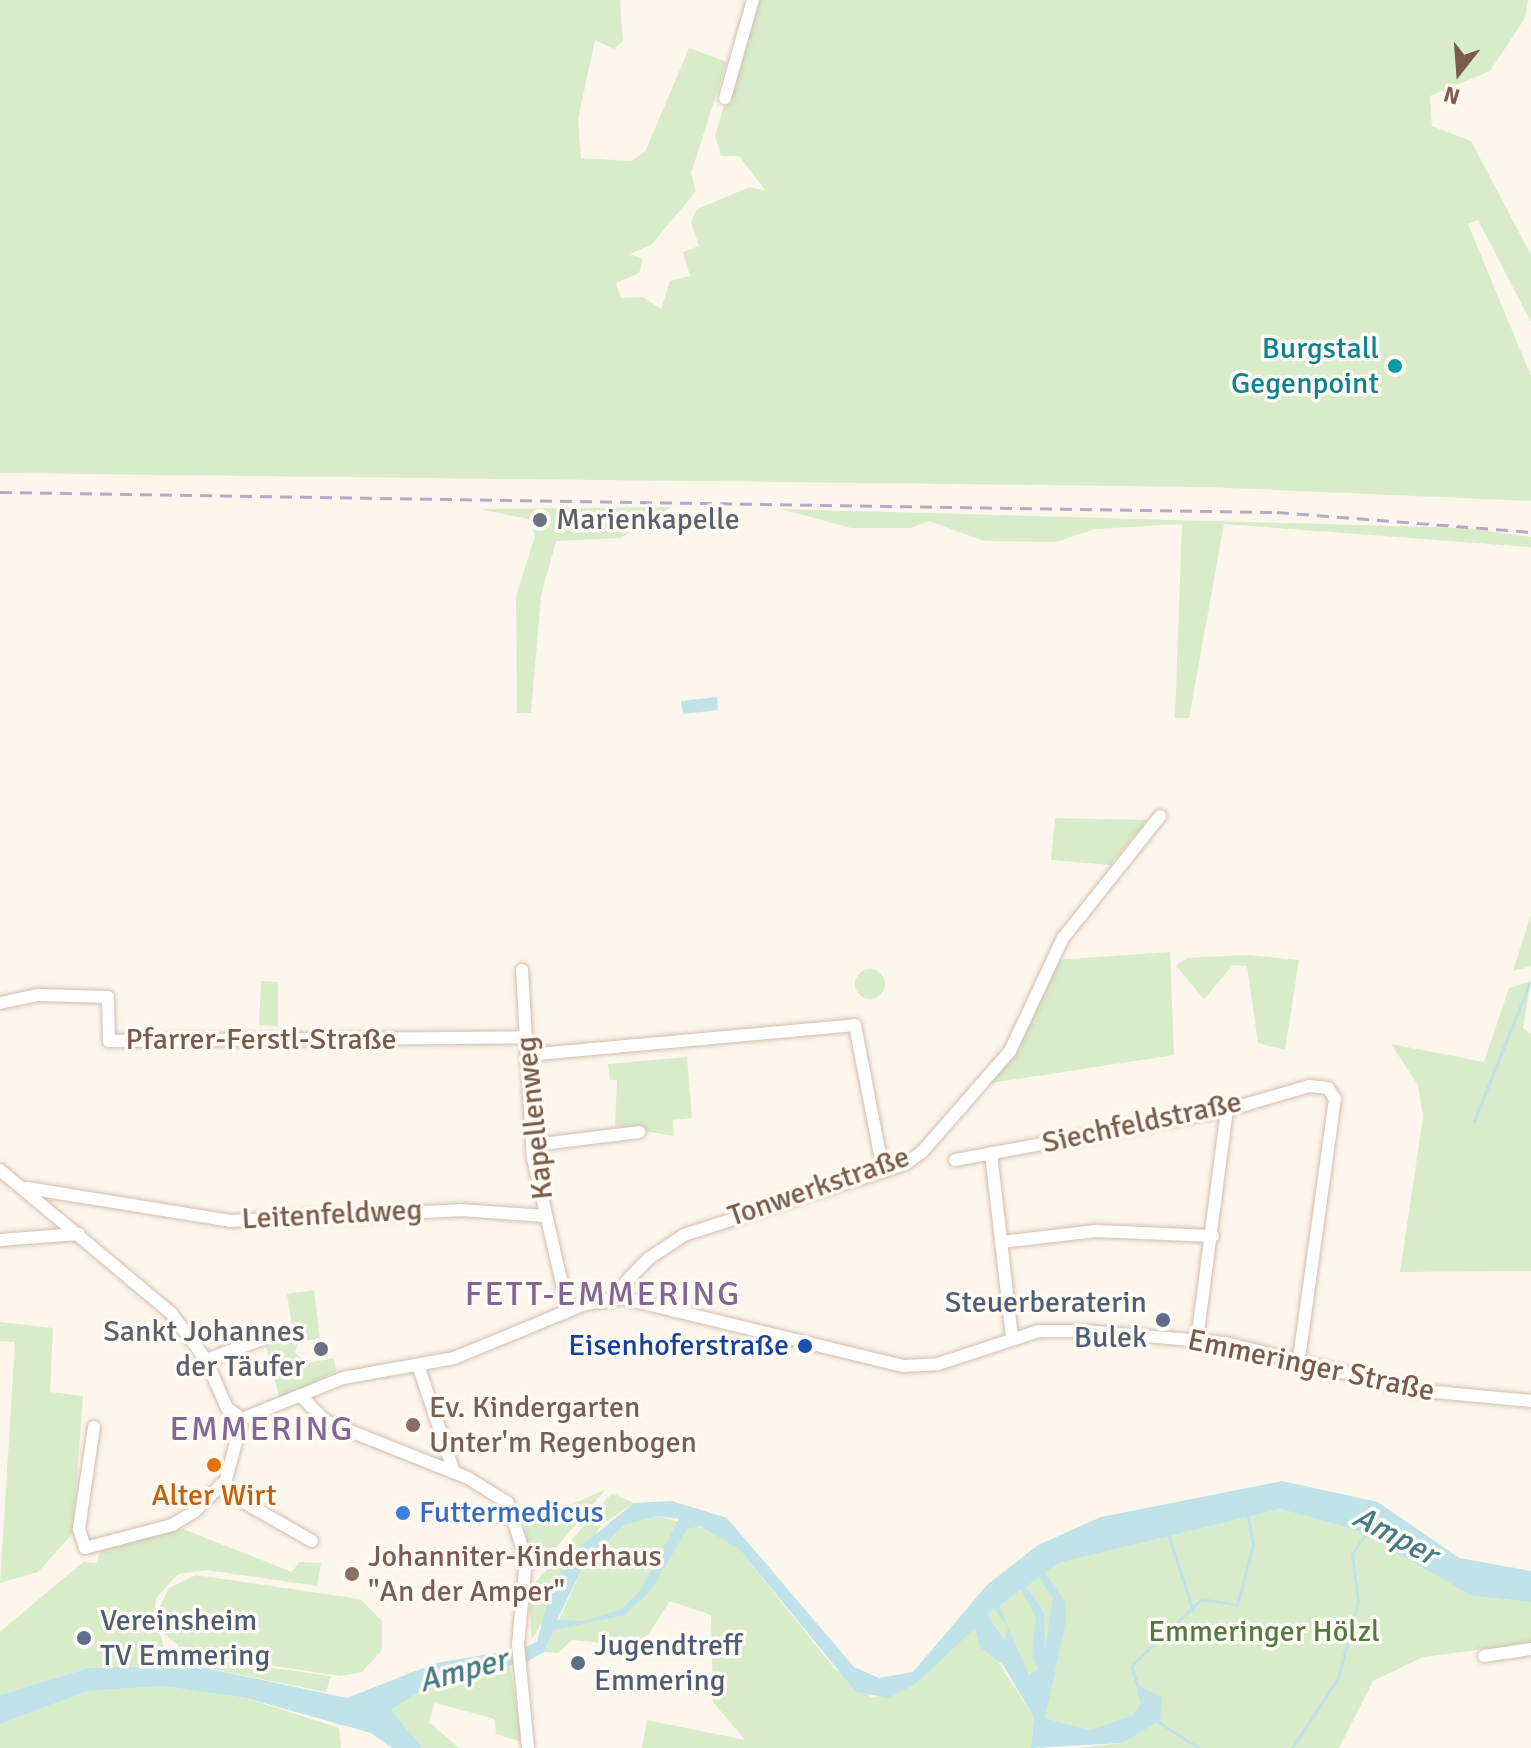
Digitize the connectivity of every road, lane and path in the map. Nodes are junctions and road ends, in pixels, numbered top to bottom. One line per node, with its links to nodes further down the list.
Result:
1 (753, 0): 2 (street)
2 (725, 98)
3 (1160, 816): 14 (street, Tonwerkstraße)
4 (522, 970): 6 (street, Kapellenweg)
5 (0, 1003): 6 (street, Pfarrer-Ferstl-Straße)
6 (526, 1037): 7 (street, Kapellenweg)
7 (527, 1055): 10 (street, Kapellenweg); 14 (street)
8 (1227, 1110): 11 (street, Siechfeldstraße); 20 (street); 29 (street, Siechfeldstraße)
9 (639, 1132): 10 (street)
10 (533, 1145): 17 (street, Kapellenweg)
11 (991, 1153): 12 (street, Siechfeldstraße); 22 (street)
12 (955, 1160)
13 (0, 1170): 15 (street)
14 (883, 1171): 23 (street, Tonwerkstraße)
15 (27, 1188): 16 (street, Leitenfeldweg); 18 (street)
16 (73, 1194): 17 (street, Leitenfeldweg); 18 (street)
17 (545, 1216): 24 (street, Kapellenweg)
18 (63, 1218): 19 (street)
19 (79, 1234): 21 (street); 28 (street)
20 (1213, 1236): 22 (street); 27 (street)
21 (0, 1240)
22 (1002, 1242): 25 (street)
23 (622, 1298): 24 (street); 25 (street, Emmeringer Straße)
24 (568, 1310): 30 (street)
25 (1012, 1336): 27 (street, Emmeringer Straße)
26 (260, 1340): 28 (street)
27 (1197, 1340): 29 (street, Emmeringer Straße)
28 (206, 1360): 33 (street)
29 (1299, 1360): 32 (street, Emmeringer Straße)
30 (418, 1365): 31 (street); 35 (street)
31 (302, 1397): 33 (street); 35 (street)
32 (1531, 1401)
33 (242, 1419): 36 (street)
34 (94, 1427): 36 (street)
35 (454, 1472): 40 (street)
36 (219, 1488): 37 (street)
37 (312, 1541)
38 (1531, 1649): 39 (street)
39 (1484, 1656)
40 (528, 1748)

